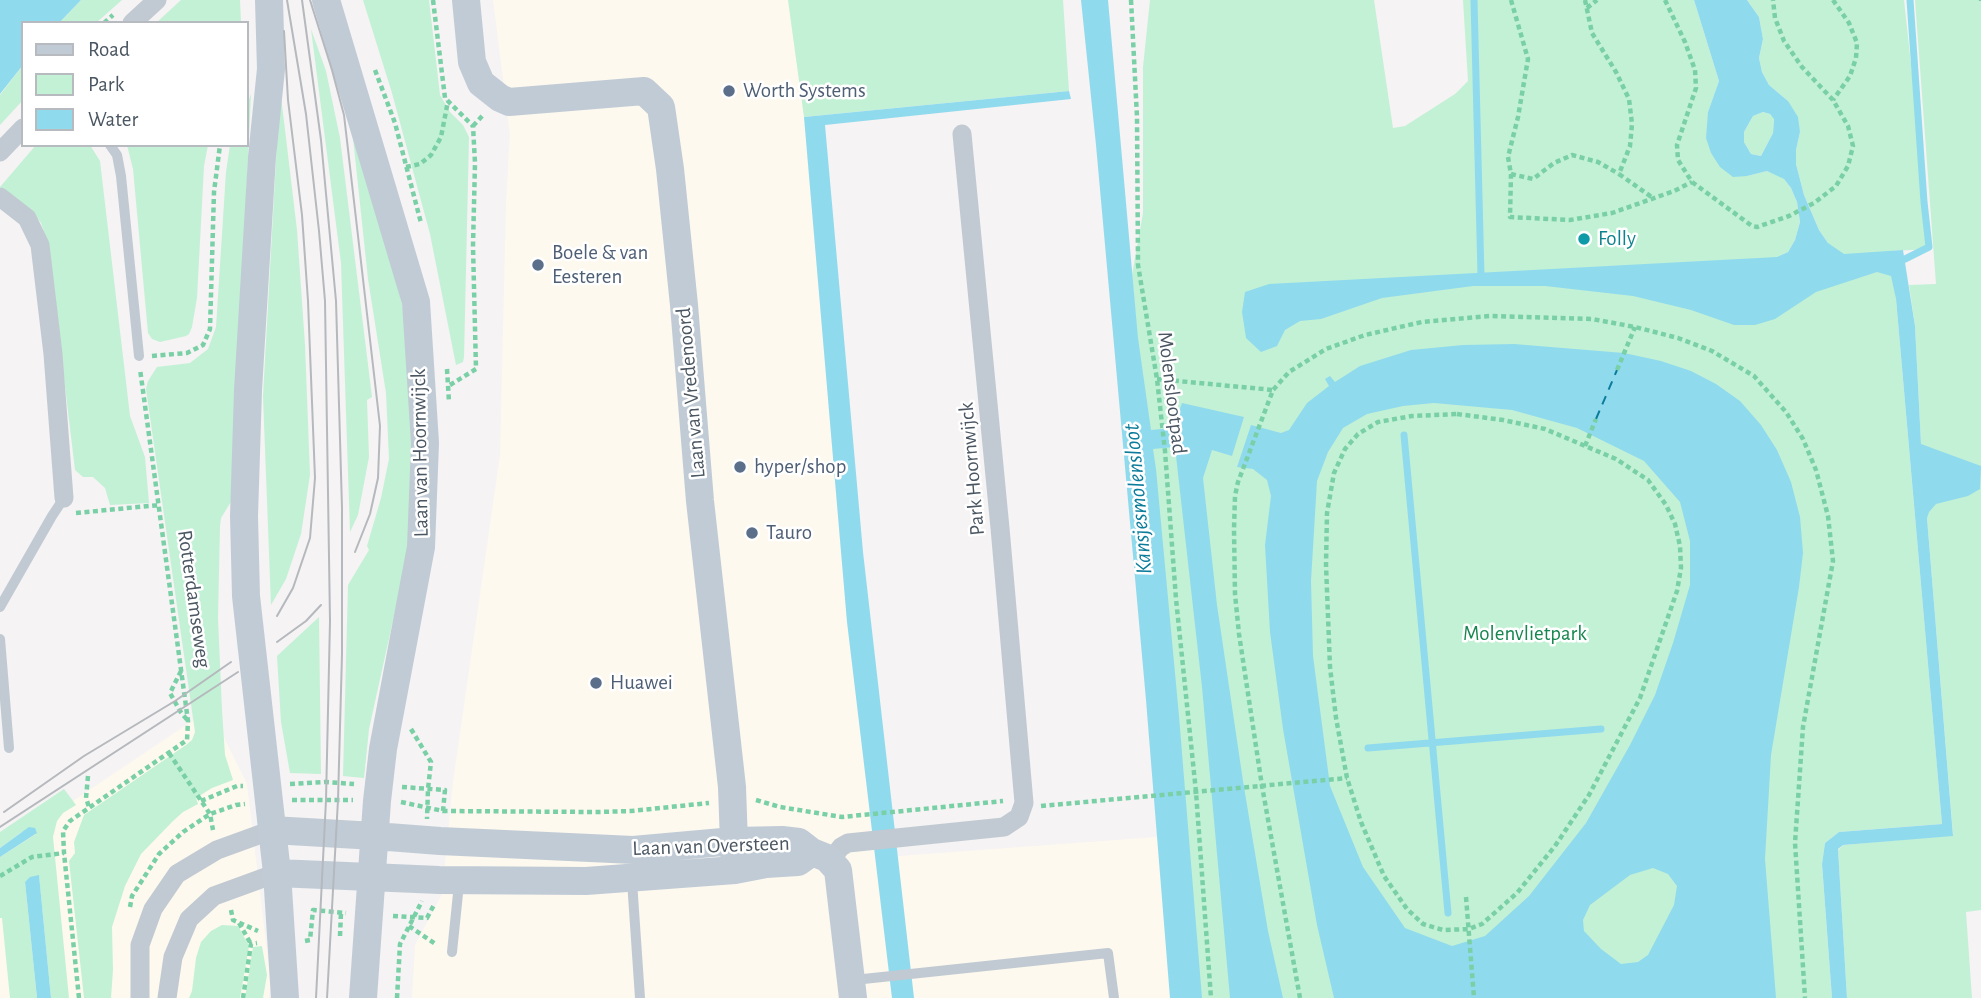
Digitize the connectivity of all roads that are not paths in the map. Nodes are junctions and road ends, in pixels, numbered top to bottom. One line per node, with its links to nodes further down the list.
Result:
1 (157, 0): 5 (street)
2 (270, 0): 16 (street)
3 (326, 0): 17 (street, Laan van Hoornwijck)
4 (466, 0): 18 (street, Laan van Vredenoord)
5 (134, 21)
6 (21, 130): 9 (street)
7 (962, 134): 19 (street, Park Hoornwijck)
8 (111, 147): 11 (lane)
9 (0, 152)
10 (0, 197): 12 (street)
11 (139, 356)
12 (64, 498): 13 (lane)
13 (0, 607)
14 (0, 639): 15 (lane)
15 (9, 748)
16 (272, 830): 17 (street, Laan van Oversteen); 21 (street); 27 (street)
17 (374, 836): 18 (street, Laan van Oversteen); 22 (street, Laan van Hoornwijck)
18 (734, 841): 19 (street, Laan van Oversteen); 20 (street, Laan van Vredenoord)
19 (821, 856): 20 (street, Laan van Oversteen); 26 (street)
20 (735, 870): 23 (street, Laan van Oversteen)
21 (277, 873): 22 (street, Laan van Oversteen); 28 (street); 29 (street)
22 (372, 877): 24 (street, Laan van Oversteen); 30 (street, Laan van Hoornwijck)
23 (632, 877): 24 (street, Laan van Oversteen); 31 (lane)
24 (460, 880): 25 (lane)
25 (452, 952)
26 (860, 985): 32 (lane)
27 (140, 998)
28 (167, 998)
29 (285, 998)
30 (363, 998)
31 (640, 998)
32 (1114, 998)

